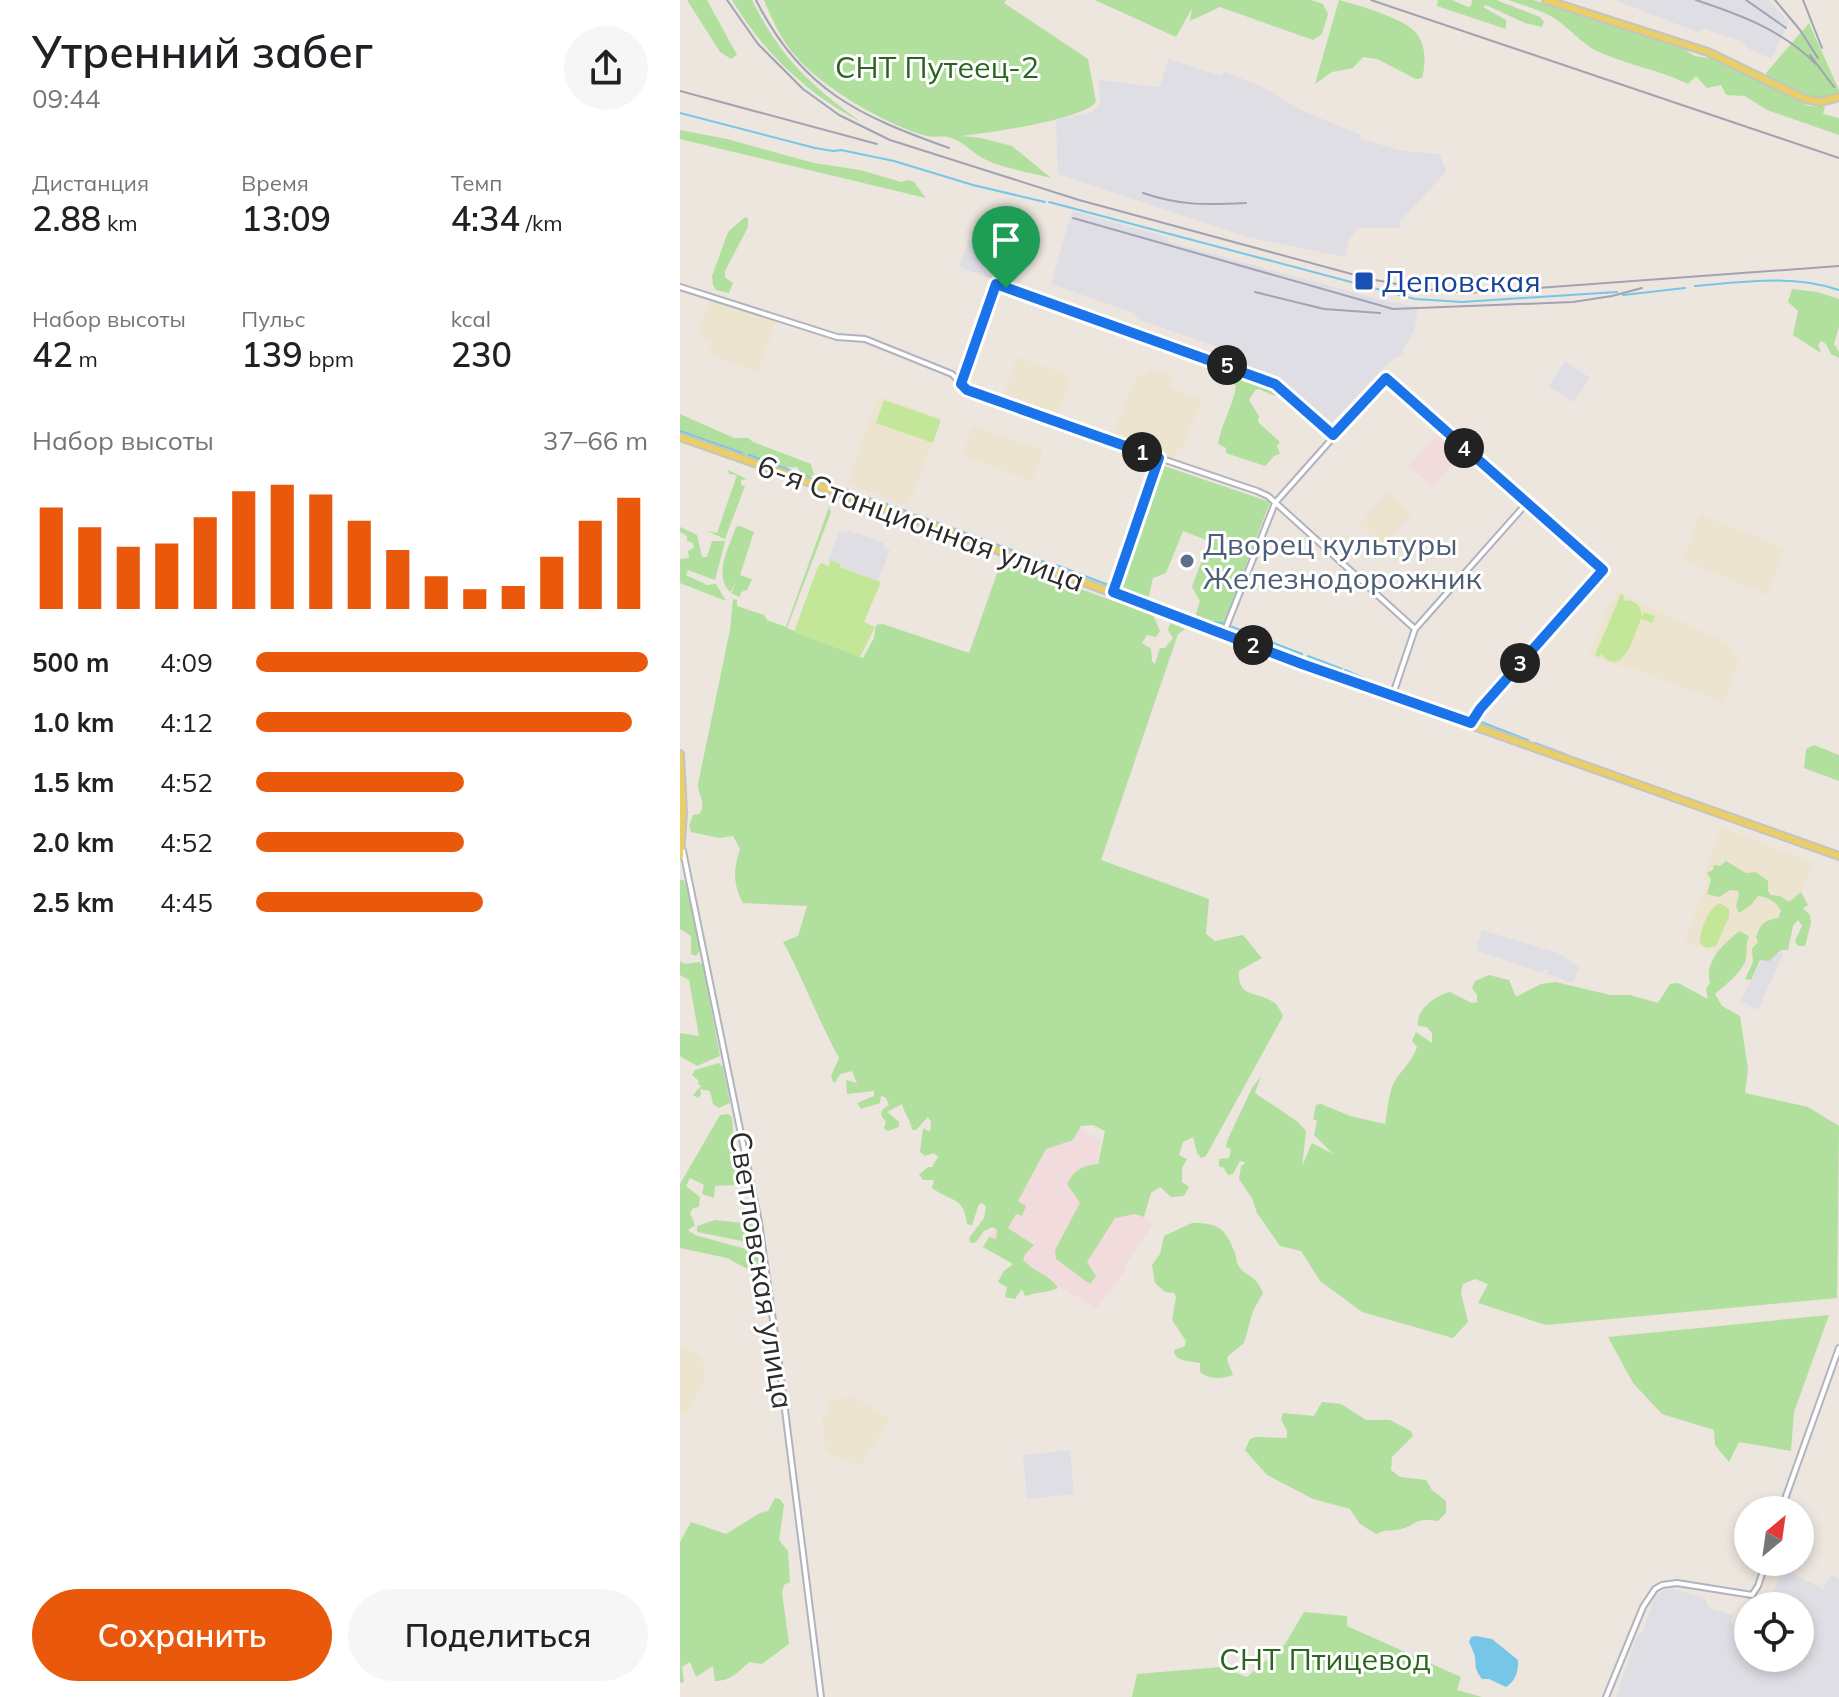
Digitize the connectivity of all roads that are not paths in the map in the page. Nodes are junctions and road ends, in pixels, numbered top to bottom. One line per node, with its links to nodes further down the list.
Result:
1 (1546, 0): 2 (main road)
2 (1839, 97)
3 (680, 287): 4 (street)
4 (961, 384): 5 (street); 7 (street)
5 (1333, 435): 8 (street); 9 (street)
6 (680, 437): 10 (main road, 6-я Станционная улица)
7 (1159, 458): 8 (street); 10 (street)
8 (1275, 503): 11 (street); 12 (street)
9 (1526, 504): 11 (street); 14 (street)
10 (1113, 592): 12 (main road, 6-я Станционная улица)
11 (1415, 629): 13 (street)
12 (1223, 635): 13 (main road, 6-я Станционная улица)
13 (1392, 697): 14 (main road, 6-я Станционная улица)
14 (1471, 723): 18 (main road, 6-я Станционная улица)
15 (680, 754): 16 (main road)
16 (682, 847): 17 (main road); 22 (street, Светловская улица)
17 (680, 856)
18 (1839, 856)
19 (1839, 1348): 20 (street)
20 (1786, 1496)
21 (1761, 1576): 23 (street)
22 (821, 1697)
23 (1606, 1697)

